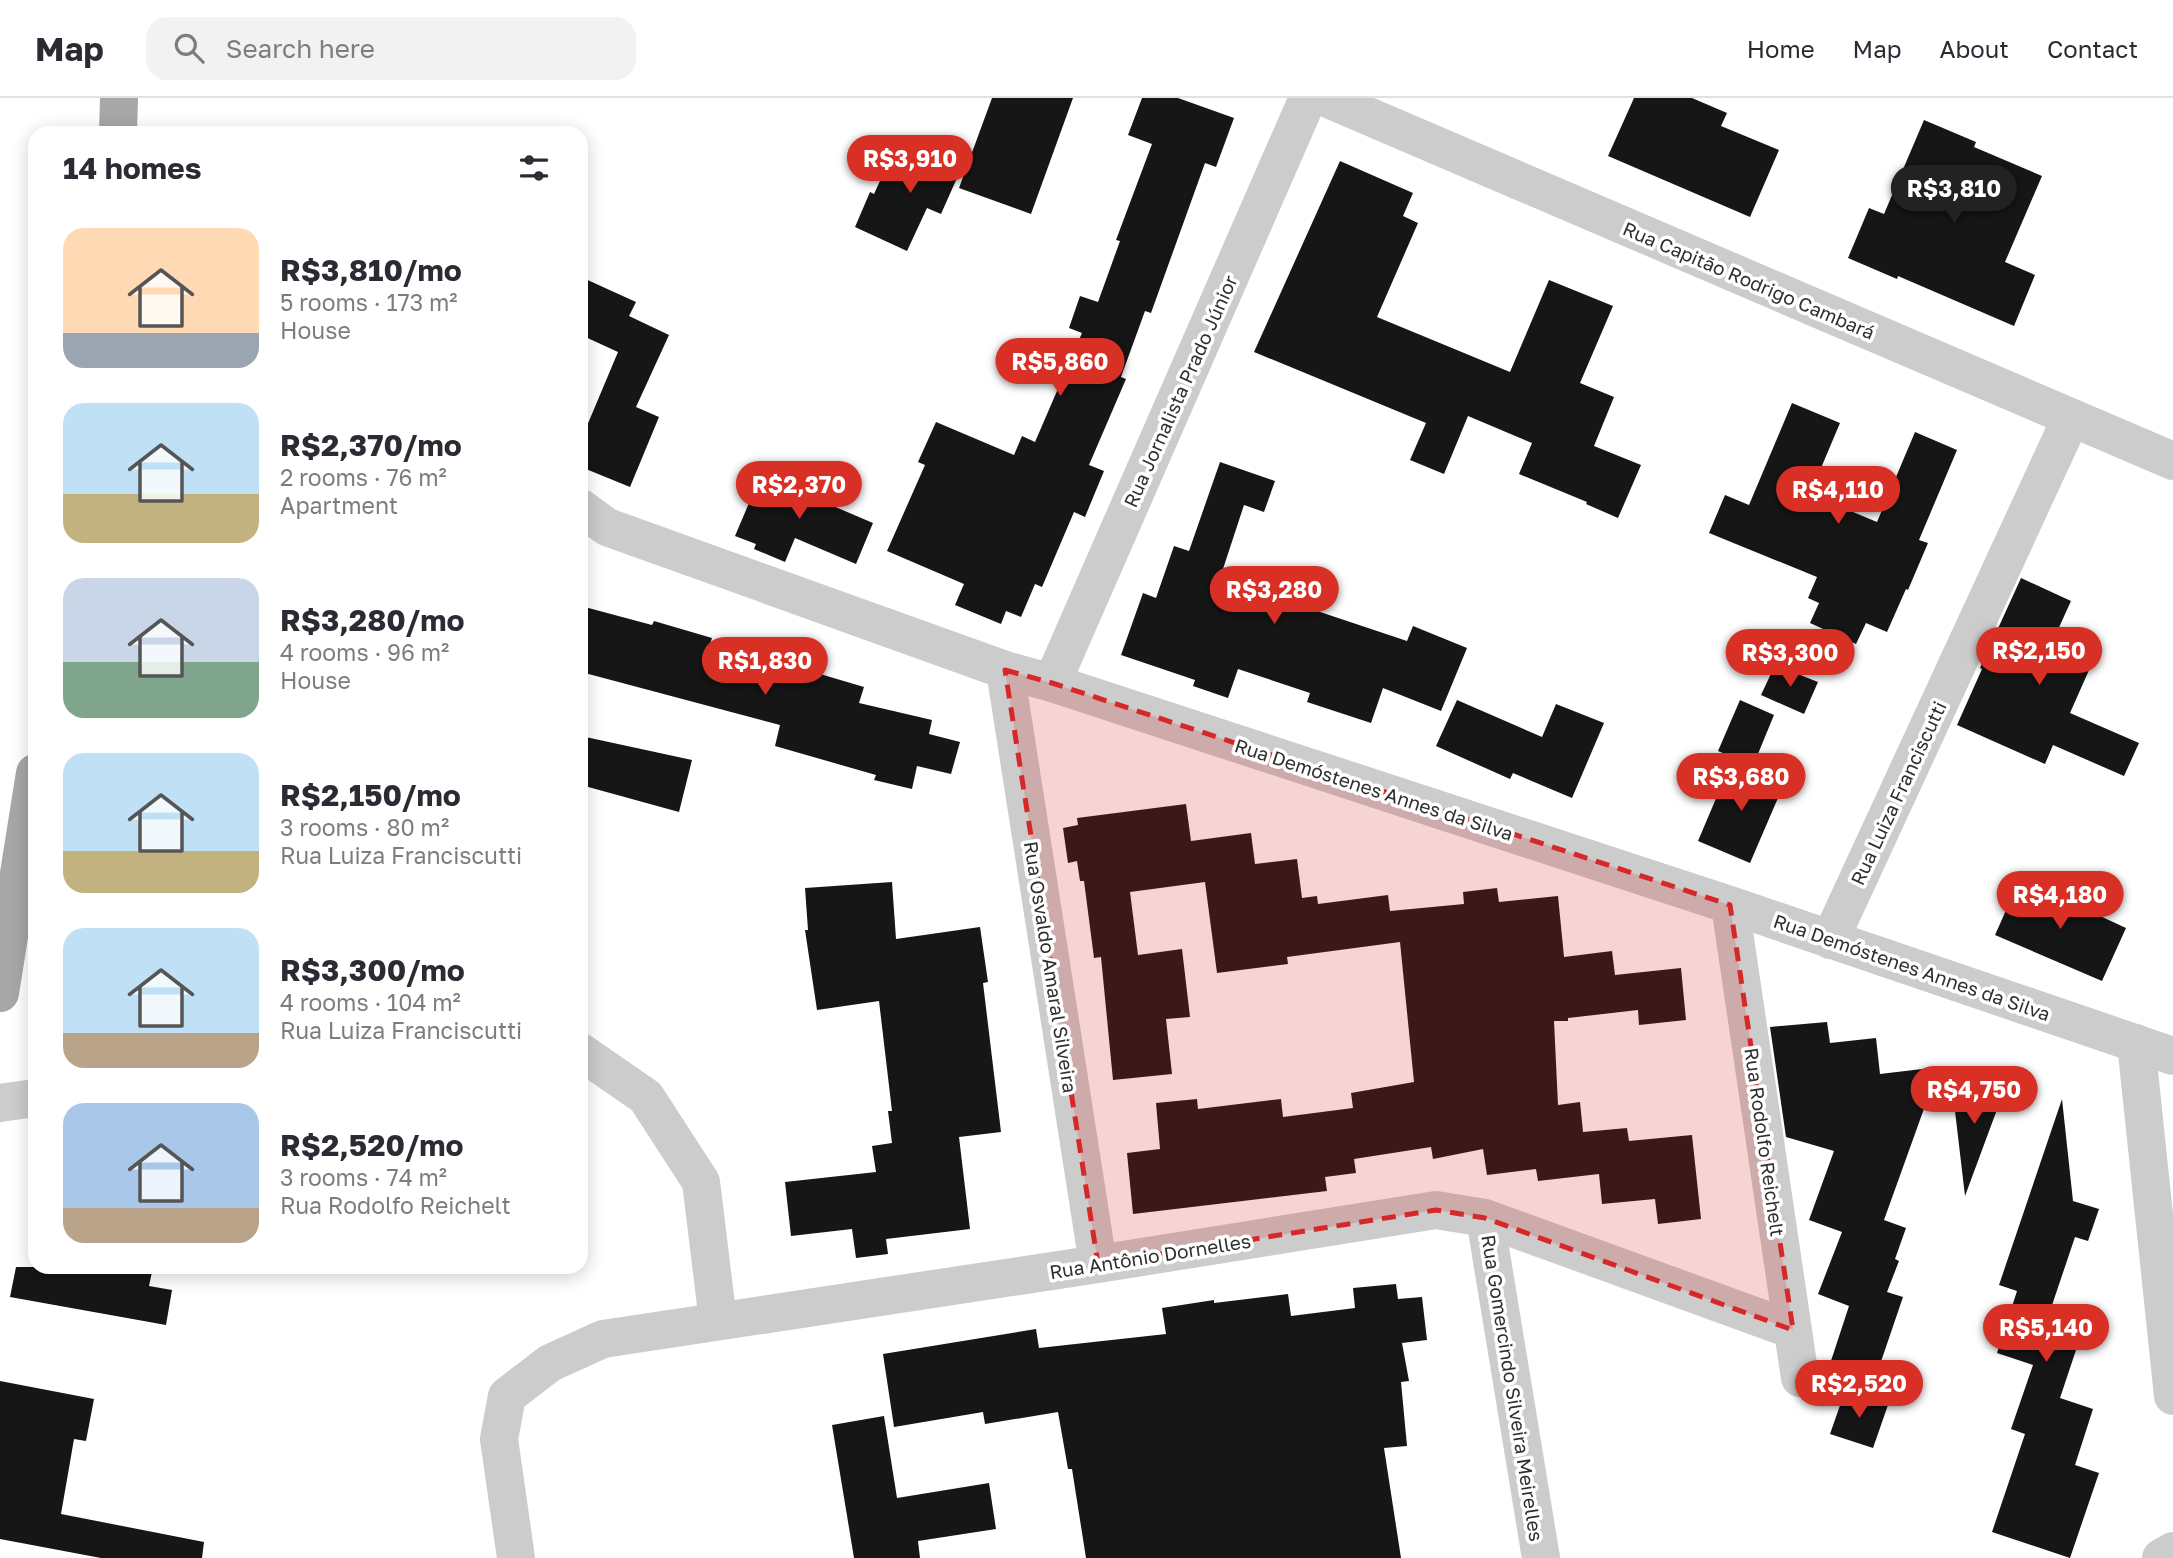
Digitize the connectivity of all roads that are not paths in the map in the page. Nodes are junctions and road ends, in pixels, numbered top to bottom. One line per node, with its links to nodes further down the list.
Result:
1 (119, 98): 4 (main road)
2 (1308, 98): 9 (street, Rua Jornalista Prado Júnior)
3 (1326, 98): 5 (street, Rua Capitão Rodrigo Cambará)
4 (118, 126)
5 (2071, 418): 6 (street, Rua Capitão Rodrigo Cambará); 12 (street, Rua Luiza Franciscutti)
6 (2173, 461)
7 (588, 513): 8 (street, Rua Demóstenes Annes da Silva)
8 (1004, 670): 9 (street, Rua Demóstenes Annes da Silva); 20 (street, Rua Osvaldo Amaral Silveira)
9 (1052, 683): 11 (street, Rua Demóstenes Annes da Silva)
10 (28, 818): 13 (main road)
11 (1730, 905): 12 (street, Rua Demóstenes Annes da Silva); 22 (street, Rua Rodolfo Reichelt)
12 (1830, 940): 14 (street, Rua Demóstenes Annes da Silva)
13 (0, 993)
14 (2136, 1044): 15 (street, Rua Demóstenes Annes da Silva); 24 (street)
15 (2173, 1056)
16 (588, 1057): 21 (street)
17 (28, 1099): 18 (street)
18 (0, 1103)
19 (1485, 1218): 20 (street, Rua Antônio Dornelles); 22 (street, Rua Antônio Dornelles); 27 (street, Rua Gomercindo Silveira Meirelles)
20 (1098, 1264): 21 (street, Rua Antônio Dornelles)
21 (718, 1321): 26 (street, Rua Antônio Dornelles)
22 (1793, 1330): 23 (street, Rua Rodolfo Reichelt)
23 (1800, 1378)
24 (2173, 1396)
25 (2173, 1551): 28 (street)
26 (516, 1558)
27 (1541, 1558)
28 (2161, 1558)

